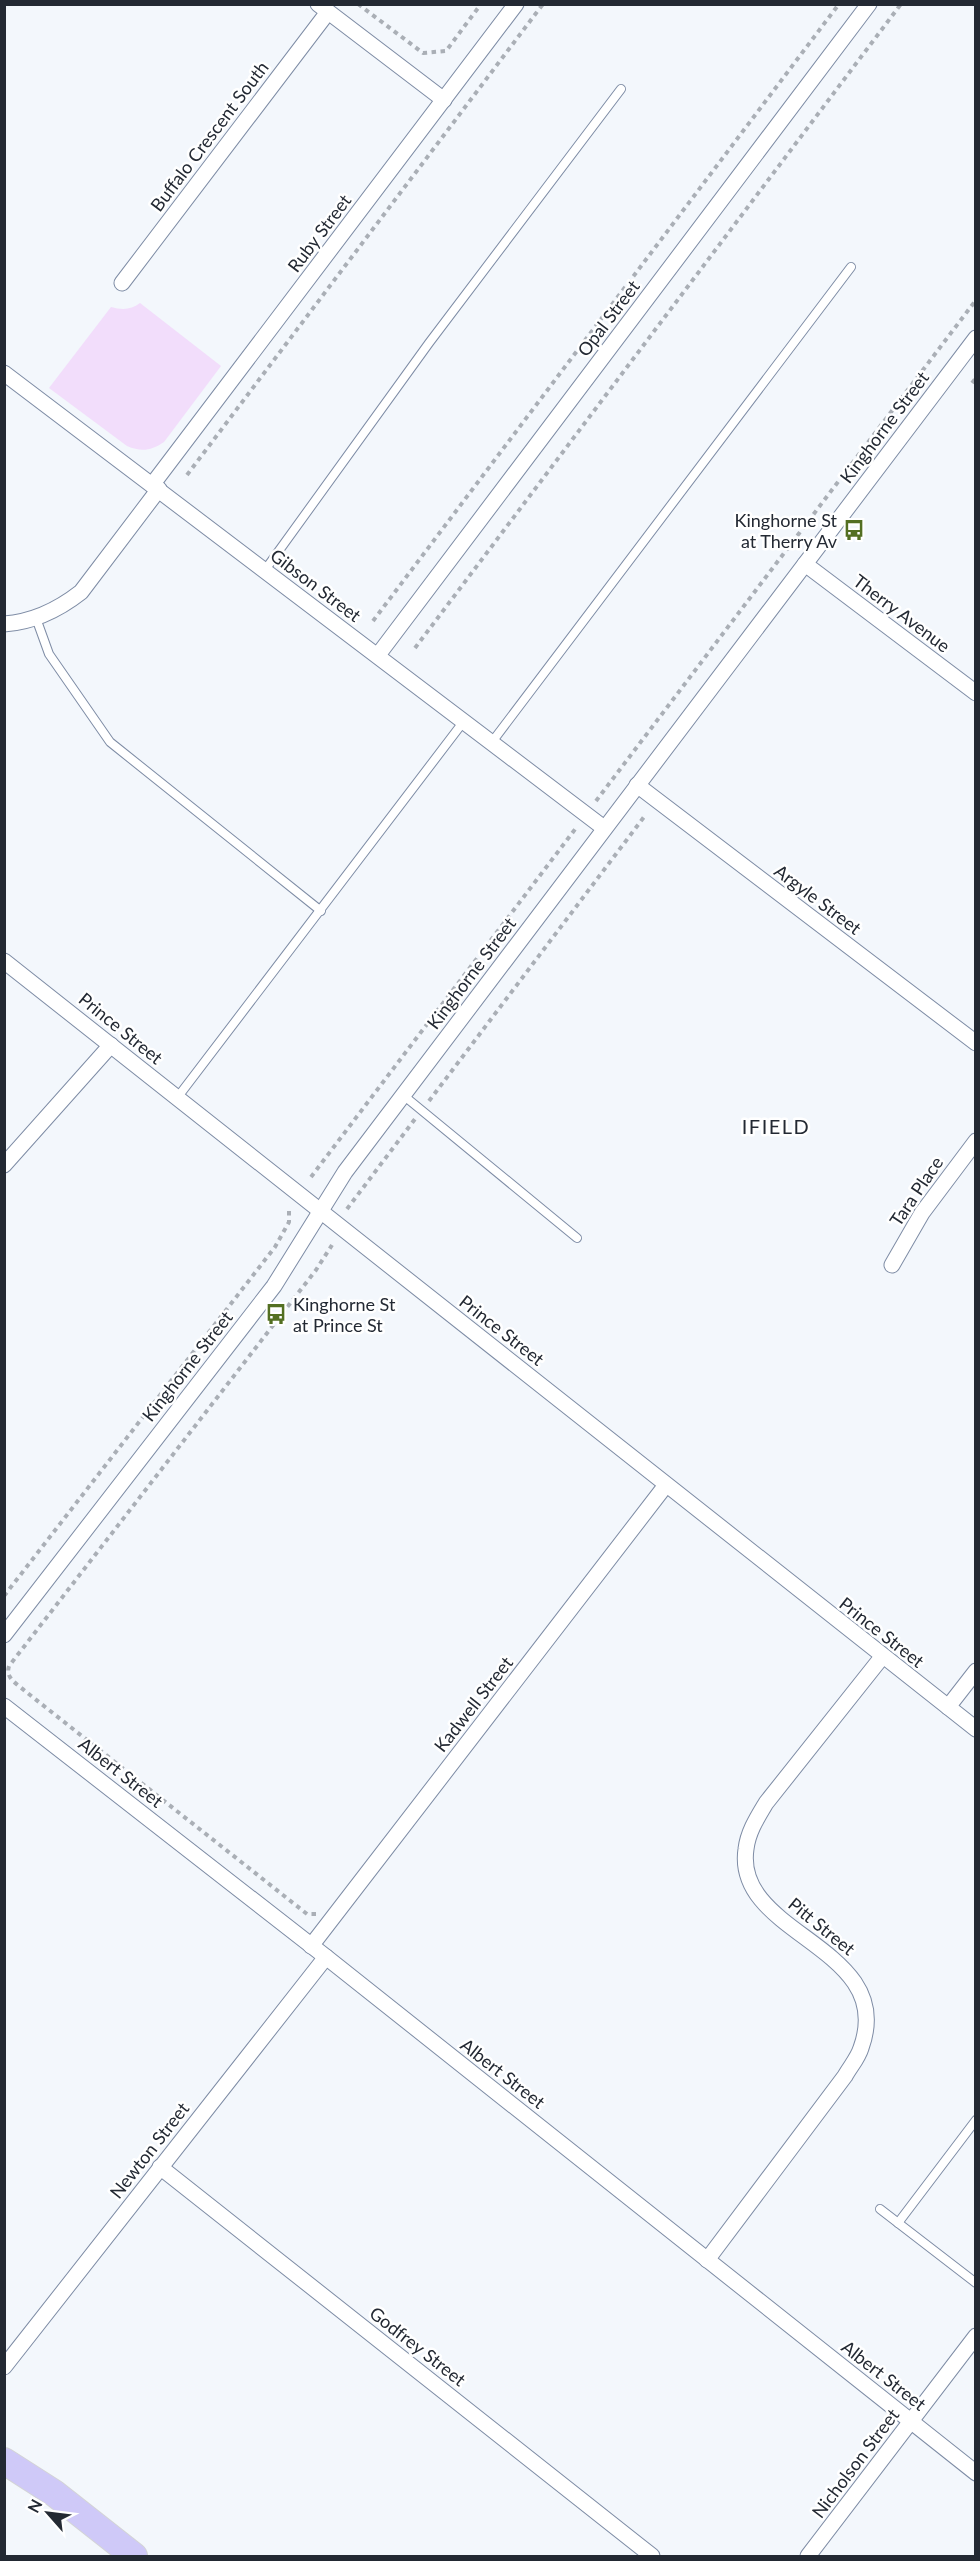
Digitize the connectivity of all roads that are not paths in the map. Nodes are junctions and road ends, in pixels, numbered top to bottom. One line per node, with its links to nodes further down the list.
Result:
1 (516, 4): 5 (street, Ruby Street)
2 (869, 4): 15 (street, Opal Street)
3 (323, 8): 5 (street); 7 (street, Buffalo Crescent South)
4 (621, 89): 12 (lane)
5 (444, 100): 10 (street, Ruby Street)
6 (852, 267): 18 (lane)
7 (122, 283)
8 (973, 347): 11 (street, Kinghorne Street)
9 (4, 373): 10 (street, Gibson Street)
10 (156, 487): 12 (street, Gibson Street); 13 (street, Ruby Street)
11 (805, 564): 16 (street, Therry Avenue); 19 (street, Kinghorne Street)
12 (265, 570): 15 (street, Gibson Street)
13 (36, 618): 14 (street, Ruby Street); 21 (lane)
14 (4, 624)
15 (378, 655): 17 (street, Gibson Street)
16 (975, 693)
17 (464, 721): 18 (street, Gibson Street); 21 (lane)
18 (492, 742): 20 (street, Gibson Street)
19 (637, 785): 20 (street, Kinghorne Street); 23 (street, Argyle Street)
20 (604, 828): 25 (street, Kinghorne Street)
21 (321, 911): 26 (lane)
22 (4, 961): 24 (street, Prince Street)
23 (975, 1043)
24 (111, 1045): 26 (street, Prince Street); 28 (street)
25 (403, 1095): 29 (street, Kinghorne Street); 30 (lane)
26 (177, 1098): 29 (street, Prince Street)
27 (975, 1141): 31 (street, Tara Place)
28 (4, 1165)
29 (320, 1210): 32 (street, Prince Street); 33 (street, Kinghorne Street)
30 (577, 1238)
31 (892, 1265)
32 (666, 1485): 34 (street, Prince Street); 39 (street, Kadwell Street)
33 (4, 1635)
34 (882, 1657): 37 (street, Prince Street); 45 (street, Pitt Street)
35 (975, 1671): 37 (street)
36 (4, 1706): 39 (street, Albert Street)
37 (948, 1707): 38 (street, Prince Street)
38 (975, 1729)
39 (311, 1946): 40 (street, Albert Street)
40 (326, 1957): 42 (street, Newton Street); 45 (street, Albert Street)
41 (975, 2120): 44 (lane)
42 (160, 2167): 48 (street, Newton Street); 53 (street, Godfrey Street)
43 (880, 2210): 44 (lane)
44 (898, 2223): 46 (lane)
45 (707, 2260): 49 (street, Albert Street)
46 (975, 2283)
47 (975, 2336): 49 (street, Nicholson Street)
48 (4, 2367)
49 (911, 2422): 51 (street, Albert Street); 54 (street, Nicholson Street)
50 (4, 2461): 52 (main road)
51 (975, 2473)
52 (134, 2556)
53 (652, 2556)
54 (808, 2556)

